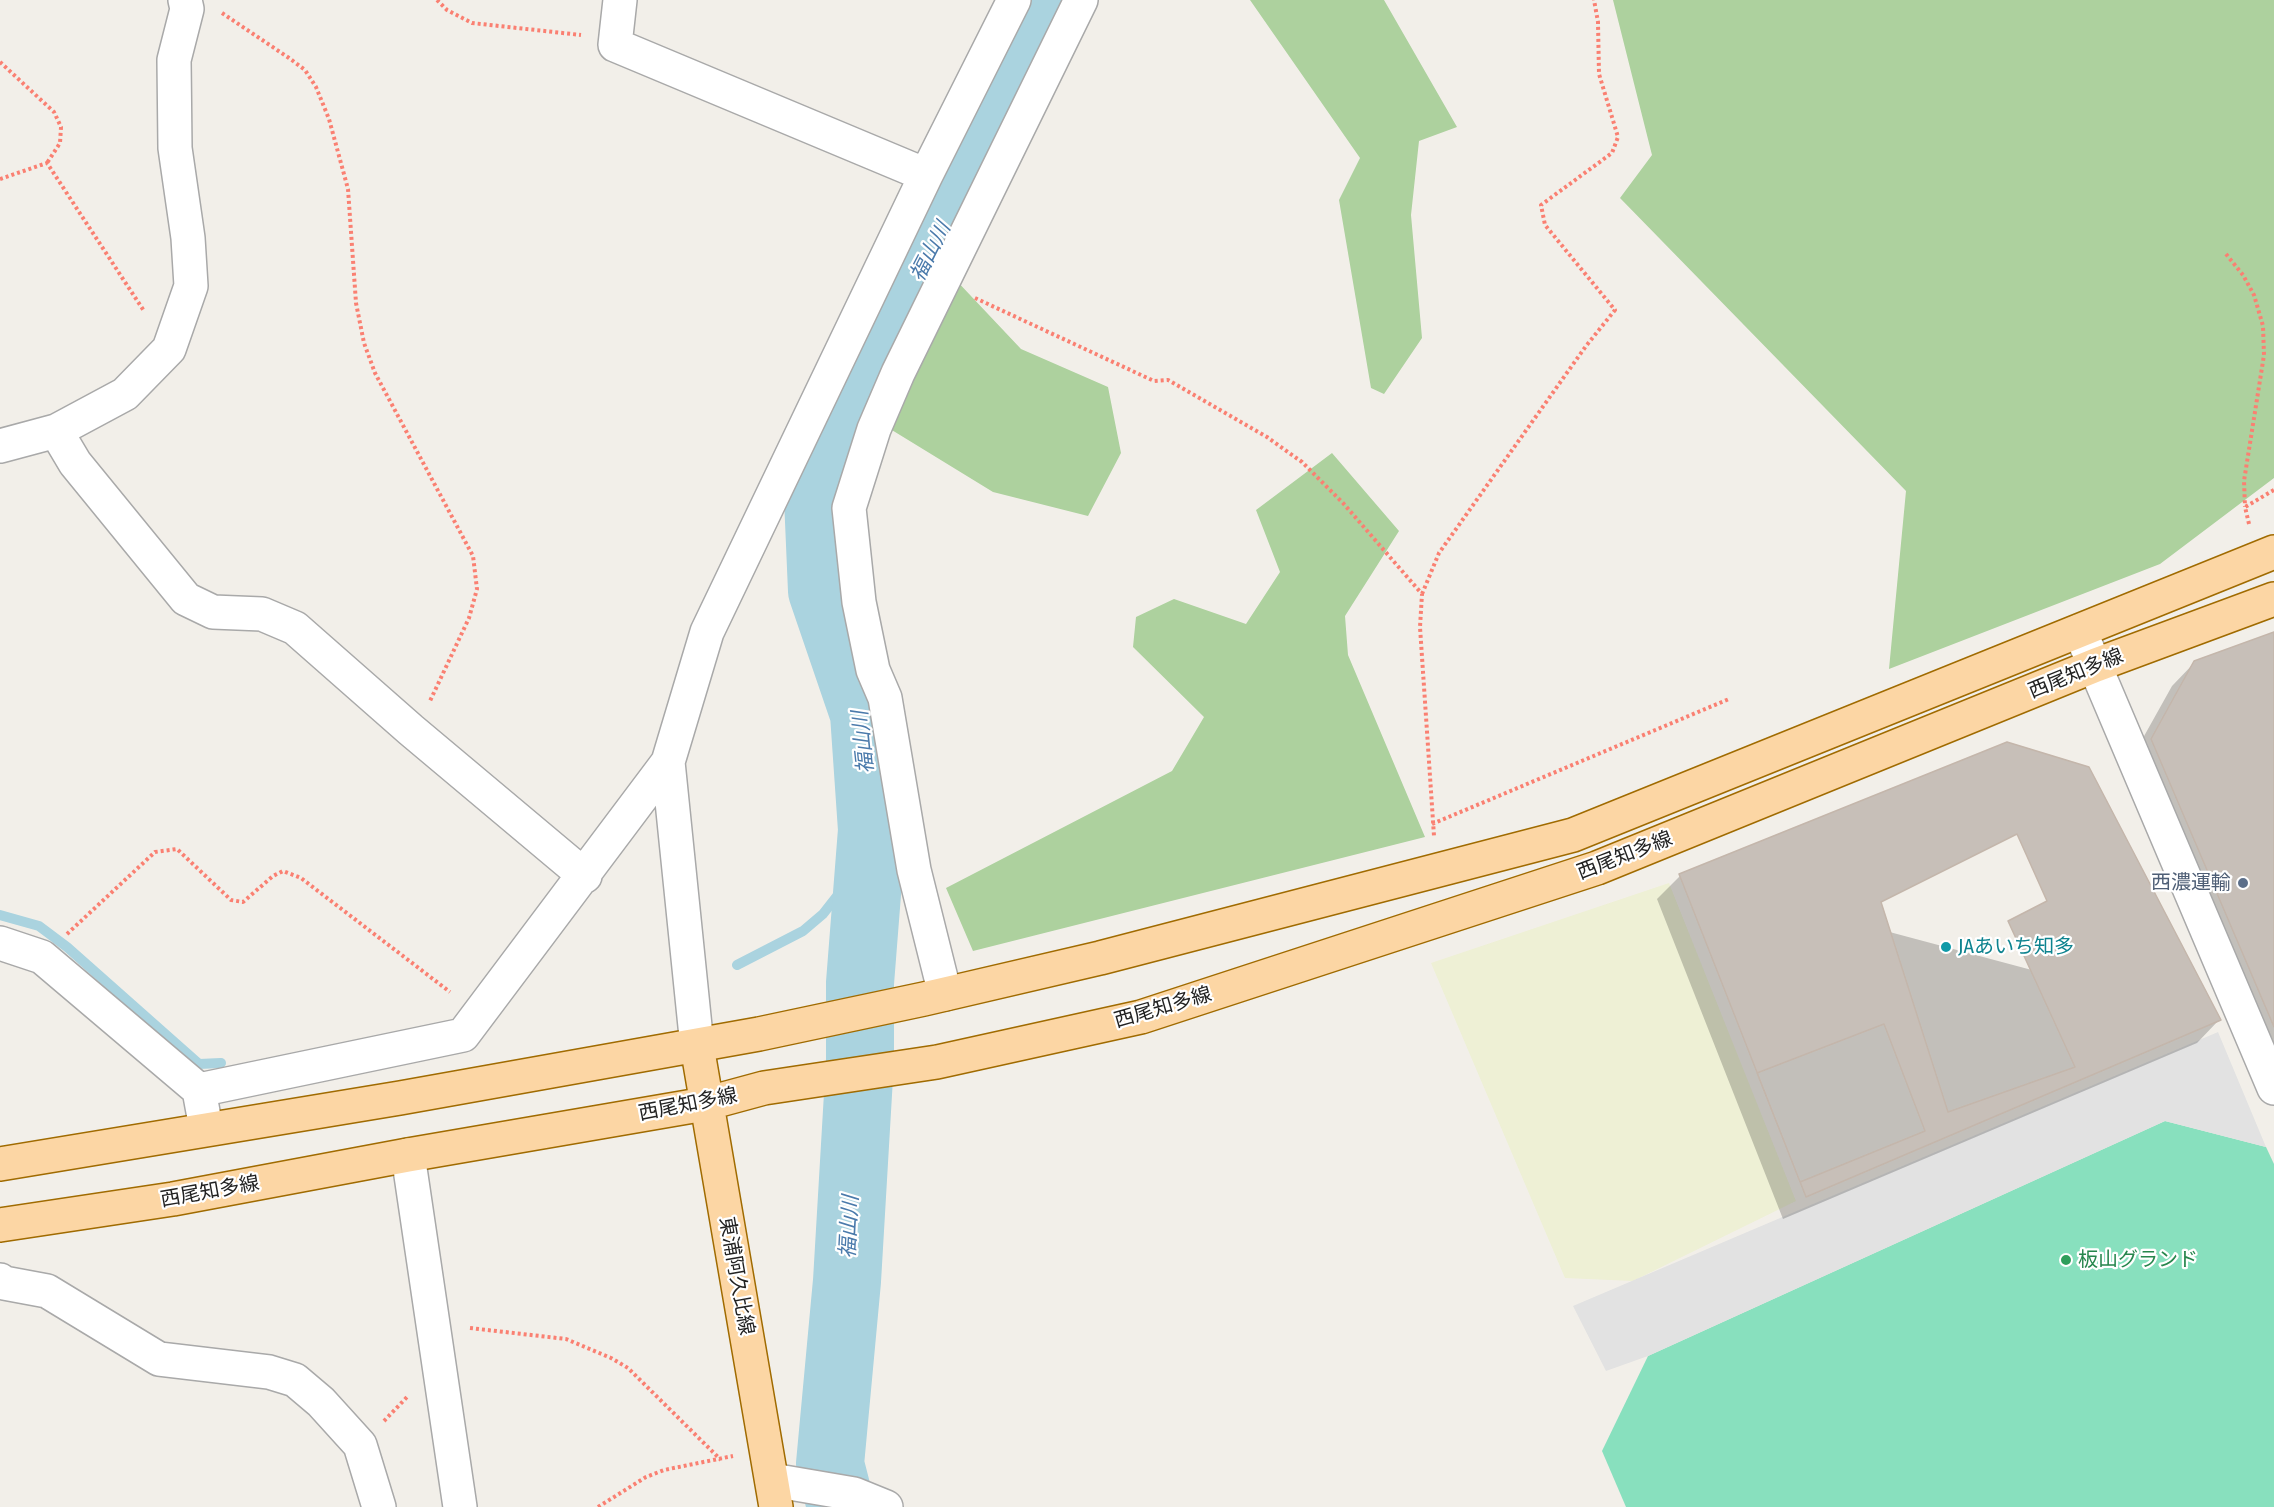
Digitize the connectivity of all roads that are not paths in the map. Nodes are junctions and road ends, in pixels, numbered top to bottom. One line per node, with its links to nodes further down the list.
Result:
1 (620, 0): 5 (street)
2 (1014, 0): 5 (street)
3 (1081, 0): 15 (street)
4 (201, 3): 6 (street)
5 (926, 175): 12 (street)
6 (56, 431): 7 (street); 13 (street)
7 (0, 446)
8 (2274, 552): 10 (main road, 西尾知多線)
9 (2274, 599): 11 (main road, 西尾知多線)
10 (2080, 631): 11 (street); 15 (main road, 西尾知多線)
11 (2096, 665): 17 (street); 19 (main road, 西尾知多線)
12 (668, 762): 13 (street); 16 (street)
13 (585, 876): 18 (street)
14 (0, 943): 18 (street)
15 (935, 997): 16 (main road, 西尾知多線)
16 (697, 1046): 19 (main road, 東浦阿久比線); 20 (main road, 西尾知多線)
17 (2274, 1088)
18 (199, 1090): 20 (street)
19 (705, 1104): 21 (main road, 西尾知多線); 25 (main road, 東浦阿久比線)
20 (206, 1128): 22 (main road, 西尾知多線)
21 (408, 1155): 23 (main road, 西尾知多線); 27 (street)
22 (0, 1164)
23 (0, 1225)
24 (0, 1280): 26 (street)
25 (774, 1494): 28 (street)
26 (379, 1507)
27 (460, 1507)
28 (886, 1507)

